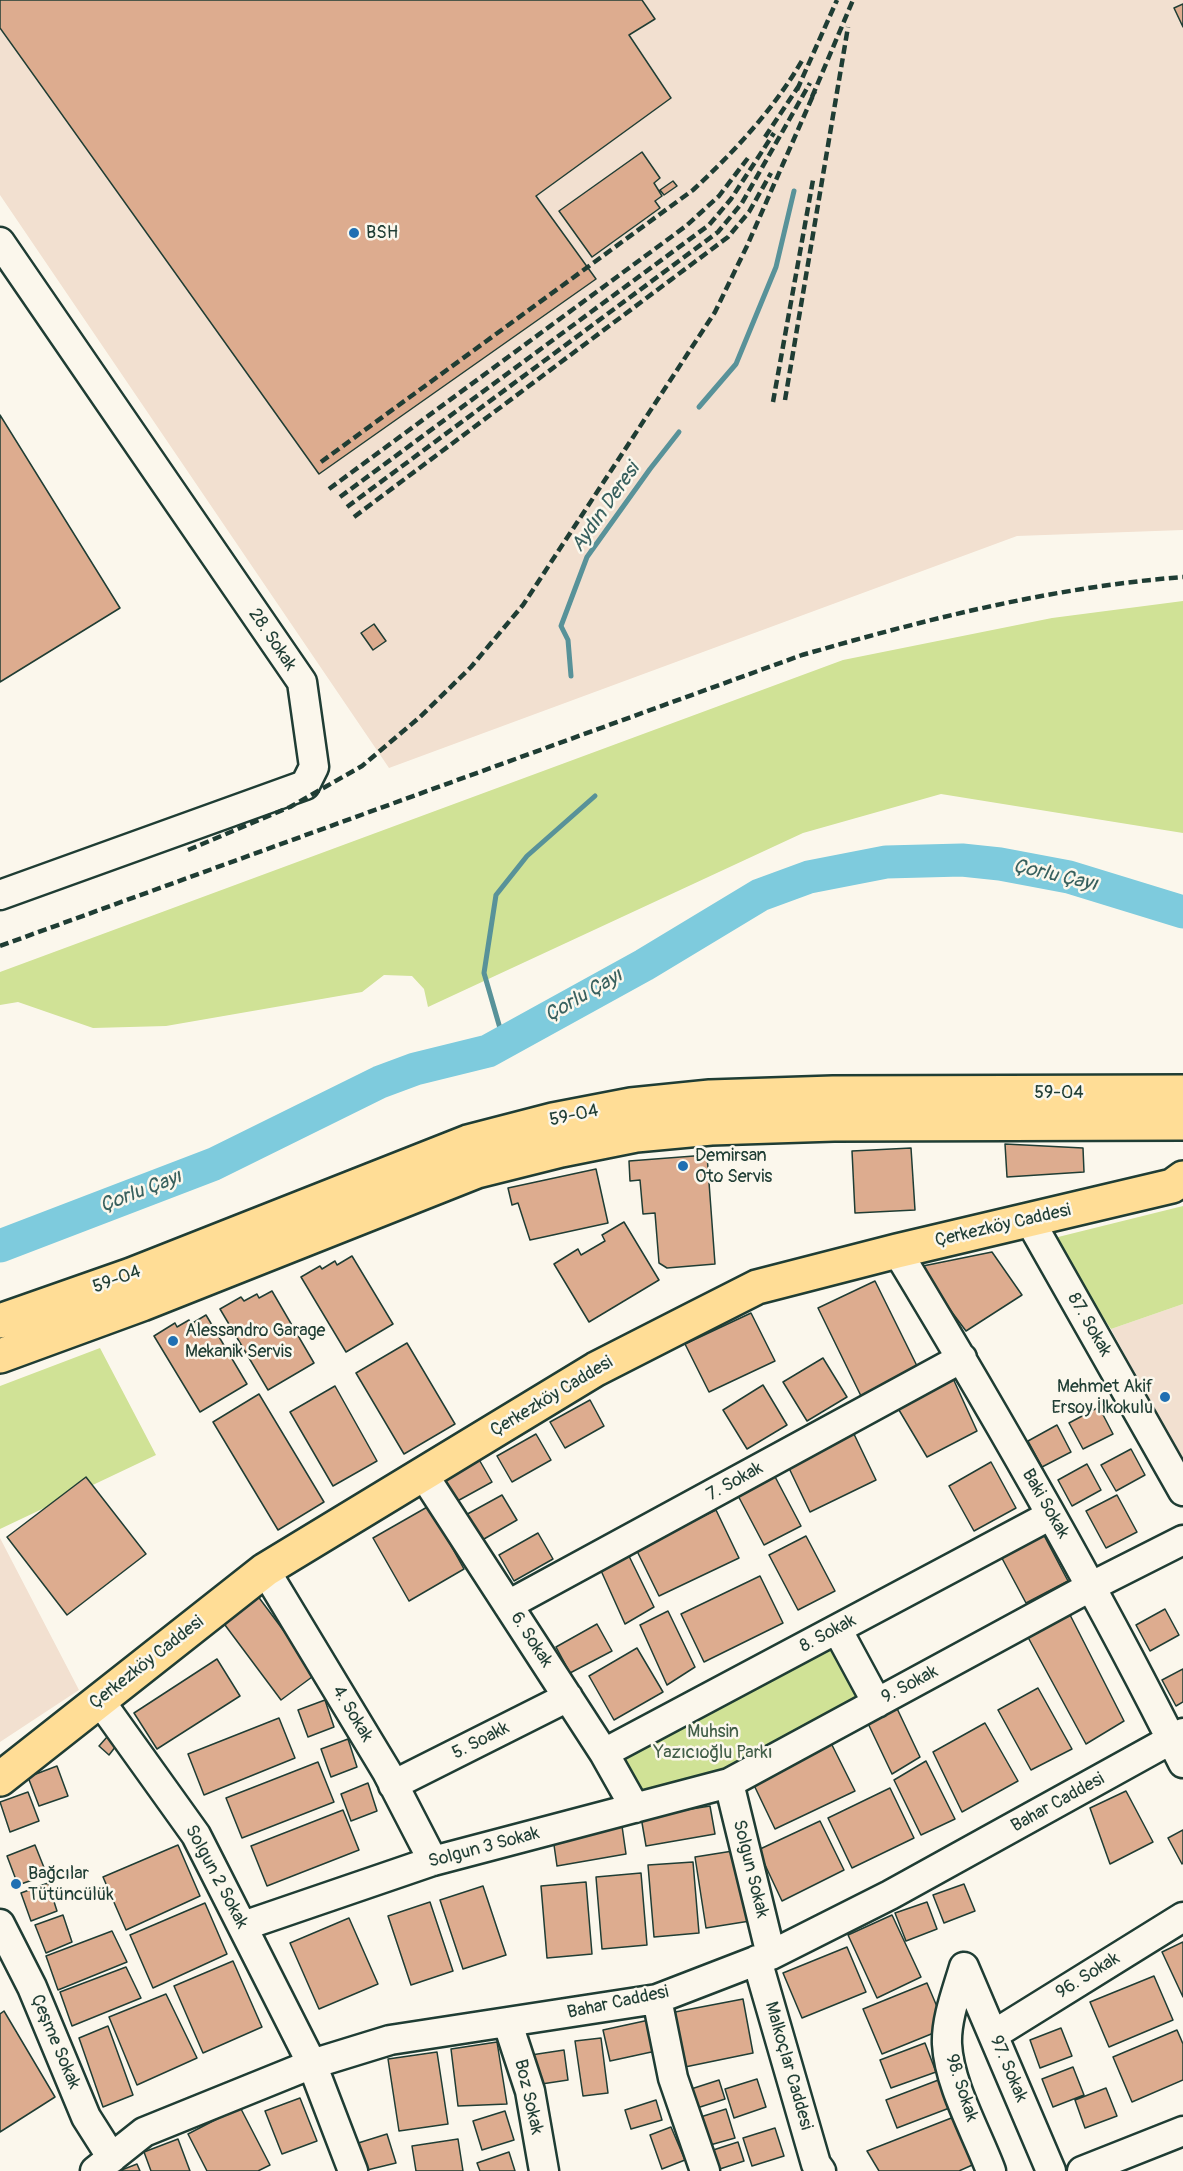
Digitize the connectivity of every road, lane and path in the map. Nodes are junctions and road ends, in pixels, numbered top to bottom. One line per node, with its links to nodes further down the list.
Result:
1 (0, 242): 2 (street, 28. Sokak)
2 (0, 895)
3 (1183, 1092): 8 (main road, 59-04 / 59-04)
4 (1183, 1123): 9 (main road, 59-04)
5 (1183, 1178): 6 (main road, Çerkezköy Caddesi)
6 (1030, 1221): 7 (main road, Çerkezköy Caddesi); 12 (street, 87. Sokak)
7 (897, 1251): 10 (street, Baki Sokak); 11 (main road, Çerkezköy Caddesi)
8 (0, 1322)
9 (0, 1356)
10 (962, 1359): 13 (street, Baki Sokak); 17 (street, 7. Sokak)
11 (423, 1474): 15 (main road, Çerkezköy Caddesi); 17 (street, 6. Sokak)
12 (1183, 1491)
13 (1051, 1515): 16 (street, Baki Sokak); 18 (street, 8. Sokak)
14 (1183, 1540): 16 (street, 9. Sokak)
15 (265, 1570): 20 (main road, Çerkezköy Caddesi); 26 (street, 4. Sokak)
16 (1092, 1586): 21 (street, 9. Sokak); 22 (street, Baki Sokak)
17 (508, 1605): 19 (street, 6. Sokak)
18 (837, 1629): 21 (street); 23 (street, 8. Sokak)
19 (568, 1697): 23 (street, 6. Sokak); 26 (street, 5. Soakk)
20 (100, 1701): 24 (main road, Çerkezköy Caddesi); 31 (street, Solgun 2 Sokak)
21 (877, 1703): 25 (street, 9. Sokak)
22 (1179, 1745): 32 (street, Bahar Caddesi)
23 (604, 1753): 27 (street, 6. Sokak)
24 (0, 1779)
25 (729, 1783): 27 (street, Solgun 3 Sokak); 32 (street, Solgun Sokak)
26 (393, 1785): 28 (street, 4. Sokak)
27 (635, 1808): 28 (street, Solgun 3 Sokak)
28 (434, 1861): 31 (street, Solgun 3 Sokak)
29 (1183, 1917): 36 (street, 96. Sokak)
30 (0, 1924): 39 (street, Çeşme Sokak)
31 (243, 1926): 37 (street, Solgun 2 Sokak)
32 (764, 1958): 34 (street, Bahar Caddesi); 40 (street, Malkoçlar Caddesi)
33 (964, 1967): 36 (street, 97. Sokak); 44 (street, 98. Sokak)
34 (657, 1999): 35 (street, Bahar Caddesi); 43 (street)
35 (508, 2024): 37 (street, Bahar Caddesi); 42 (street, Boz Sokak)
36 (993, 2035): 45 (street, 97. Sokak)
37 (312, 2064): 39 (street, Bahar Caddesi); 41 (street, Solgun 2 Sokak)
38 (1181, 2139): 46 (street)
39 (103, 2164)
40 (812, 2168)
41 (353, 2171)
42 (544, 2171)
43 (705, 2171)
44 (991, 2171)
45 (1051, 2171)
46 (1082, 2171)

